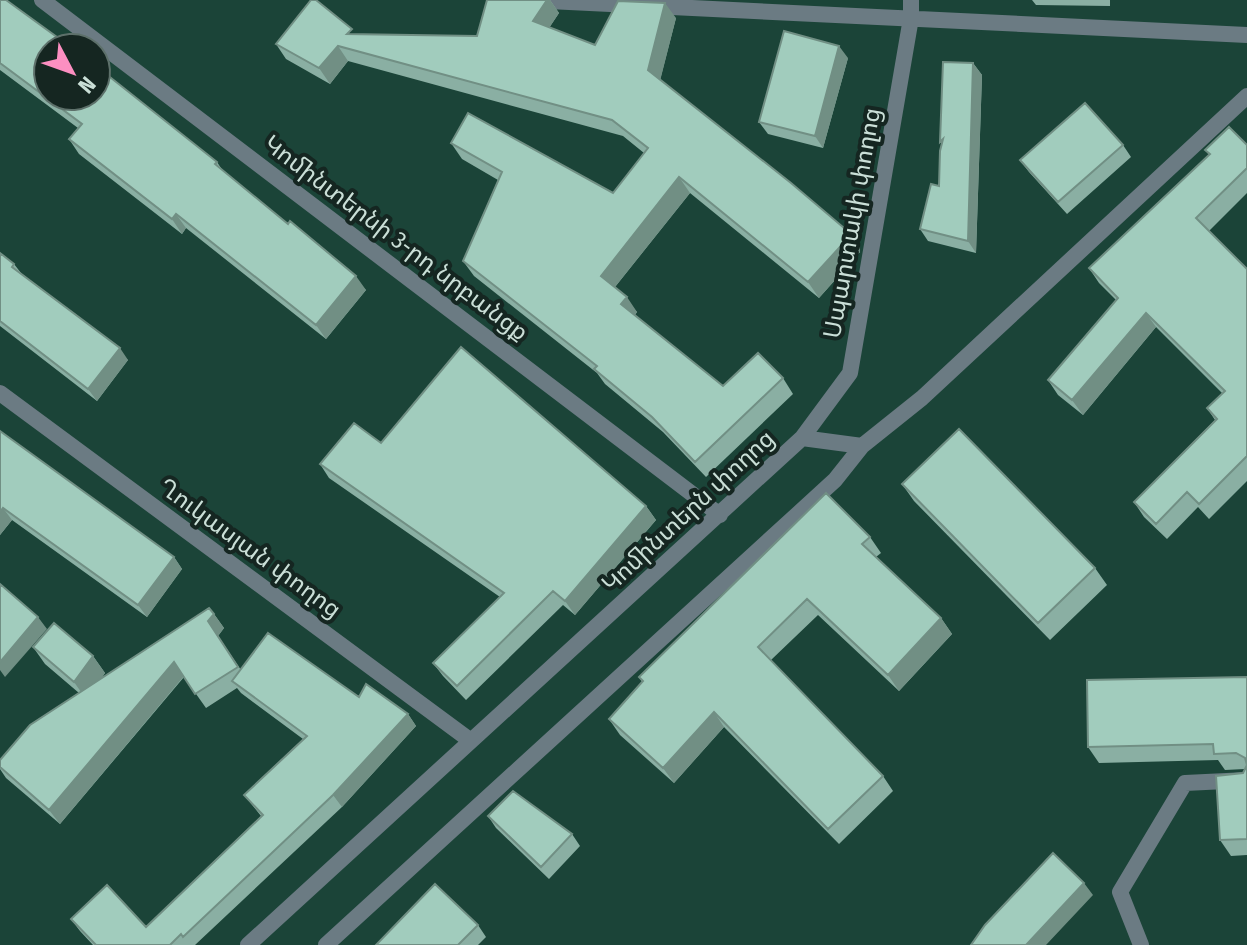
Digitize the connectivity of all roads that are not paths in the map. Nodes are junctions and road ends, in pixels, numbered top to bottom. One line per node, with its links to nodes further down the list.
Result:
1 (42, 0): 10 (street, Կոմինտերնի 3-րդ նրբանցք)
2 (528, 0): 4 (street)
3 (911, 0): 4 (street, Սպարտակի փողոց)
4 (911, 18): 5 (street); 8 (street, Սպարտակի փողոց)
5 (1247, 35)
6 (1247, 96): 9 (street)
7 (0, 393): 11 (street, Ղուկասյան փողոց)
8 (802, 438): 9 (street, Կոմինտերն փողոց); 10 (street, Կոմինտերն փողոց)
9 (862, 446): 14 (street)
10 (720, 515): 11 (street, Կոմինտերն փողոց)
11 (471, 741): 13 (street, Կոմինտերն փողոց)
12 (1247, 780): 15 (street)
13 (248, 945)
14 (326, 945)
15 (1141, 945)

